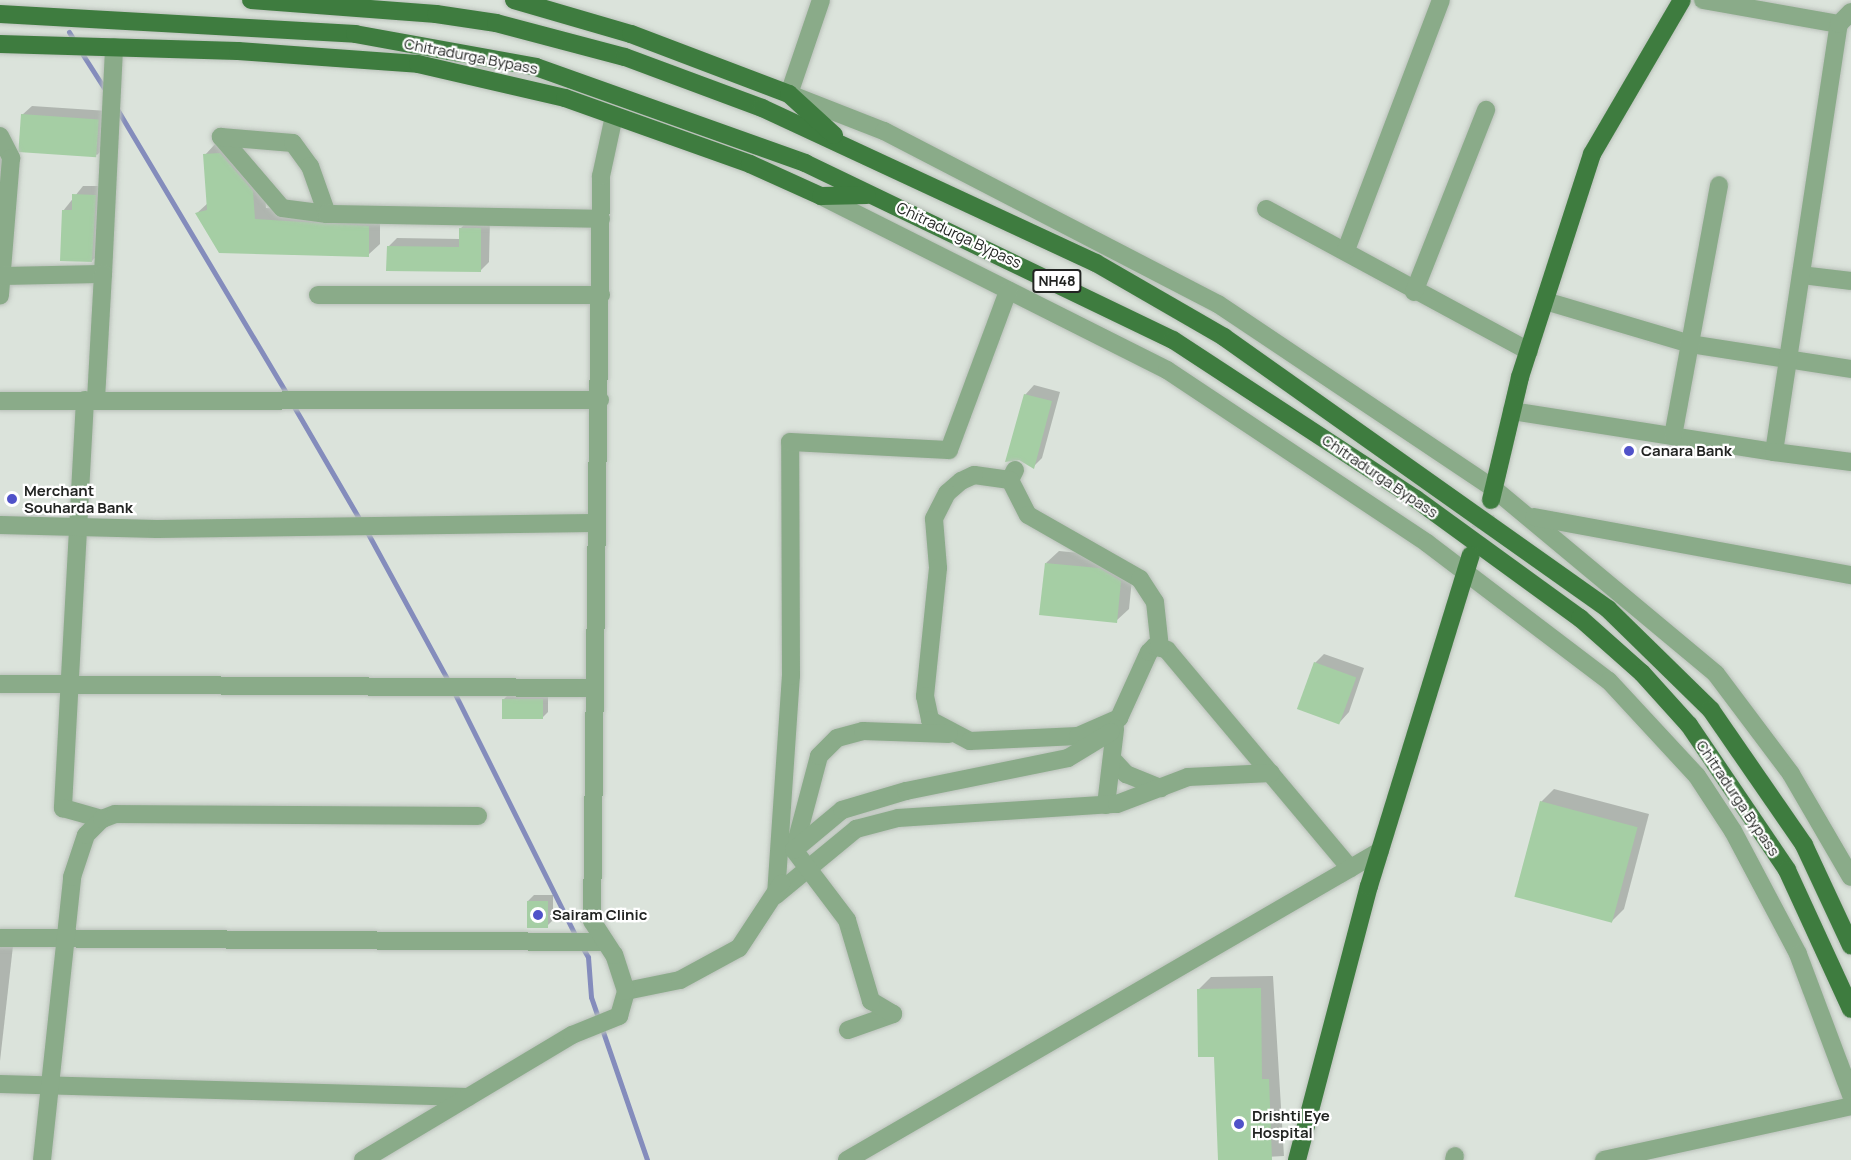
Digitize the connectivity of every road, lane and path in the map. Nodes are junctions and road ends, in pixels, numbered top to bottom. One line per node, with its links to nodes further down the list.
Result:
1 (250, 0): 15 (main road, Chitradurga Bypass / NH48)
2 (514, 0): 11 (main road)
3 (821, 0): 11 (street)
4 (1441, 0): 22 (street)
5 (1682, 0): 32 (main road)
6 (1703, 0): 8 (street)
7 (0, 14): 17 (main road, Chitradurga Bypass / NH48)
8 (1845, 18): 24 (street)
9 (0, 44): 10 (main road)
10 (114, 47): 13 (main road); 23 (street)
11 (789, 94): 15 (main road); 44 (street)
12 (1486, 110): 28 (street)
13 (614, 116): 18 (main road); 21 (street)
14 (0, 136): 25 (street)
15 (847, 147): 72 (main road, Chitradurga Bypass / NH48)
16 (1719, 185): 33 (street)
17 (872, 195): 18 (main road); 74 (main road, Chitradurga Bypass / NH48)
18 (821, 196): 27 (street)
19 (1266, 209): 22 (street)
20 (327, 214): 20 (street); 21 (street)
21 (601, 219): 30 (street)
22 (1346, 250): 28 (street)
23 (103, 274): 25 (street); 38 (street)
24 (1802, 275): 26 (street); 35 (street)
25 (1, 276): 31 (street)
26 (1851, 281)
27 (1008, 291): 49 (street); 68 (street)
28 (1414, 292): 34 (street)
29 (318, 295): 30 (street)
30 (601, 295): 39 (street)
31 (0, 296)
32 (1545, 301): 33 (street); 34 (main road)
33 (1690, 344): 35 (street); 41 (street)
34 (1529, 351): 40 (main road)
35 (1789, 360): 36 (street); 42 (street)
36 (1851, 369)
37 (0, 400): 38 (street)
38 (90, 400): 39 (street); 48 (street)
39 (600, 400): 46 (street)
40 (1512, 411): 41 (street); 44 (main road)
41 (1673, 436): 42 (street)
42 (1774, 452): 43 (street)
43 (1851, 462)
44 (1492, 494): 45 (street)
45 (1531, 516): 50 (street); 67 (street)
46 (593, 523): 48 (street); 54 (street)
47 (0, 525): 48 (street)
48 (76, 527): 53 (street)
49 (1469, 563): 64 (main road); 78 (street)
50 (1851, 575)
51 (1160, 648): 55 (street); 56 (street); 58 (street)
52 (0, 684): 53 (street)
53 (68, 685): 54 (street); 62 (street)
54 (593, 688): 71 (street)
55 (1117, 723): 56 (street); 57 (street); 63 (street)
56 (951, 734): 63 (street)
57 (1112, 759): 59 (street); 60 (street)
58 (1271, 773): 59 (street); 66 (street)
59 (1161, 788): 60 (street)
60 (1106, 805): 65 (street)
61 (478, 816): 62 (street)
62 (102, 819): 70 (street)
63 (794, 850): 65 (street); 68 (street)
64 (1380, 851): 66 (street); 84 (main road)
65 (810, 864): 68 (street); 75 (street)
66 (1350, 868): 83 (street)
67 (1851, 877)
68 (776, 895): 73 (street)
69 (0, 938): 70 (street)
70 (63, 938): 71 (street); 77 (street)
71 (601, 942): 73 (street)
72 (1851, 946)
73 (626, 991): 79 (street)
74 (1851, 1009)
75 (848, 1030)
76 (0, 1084): 77 (street)
77 (49, 1086): 79 (street); 81 (street)
78 (1851, 1095)
79 (468, 1097): 82 (street)
80 (1851, 1106): 85 (street)
81 (42, 1160)
82 (363, 1160)
83 (847, 1160)
84 (1297, 1160)
85 (1604, 1160)

